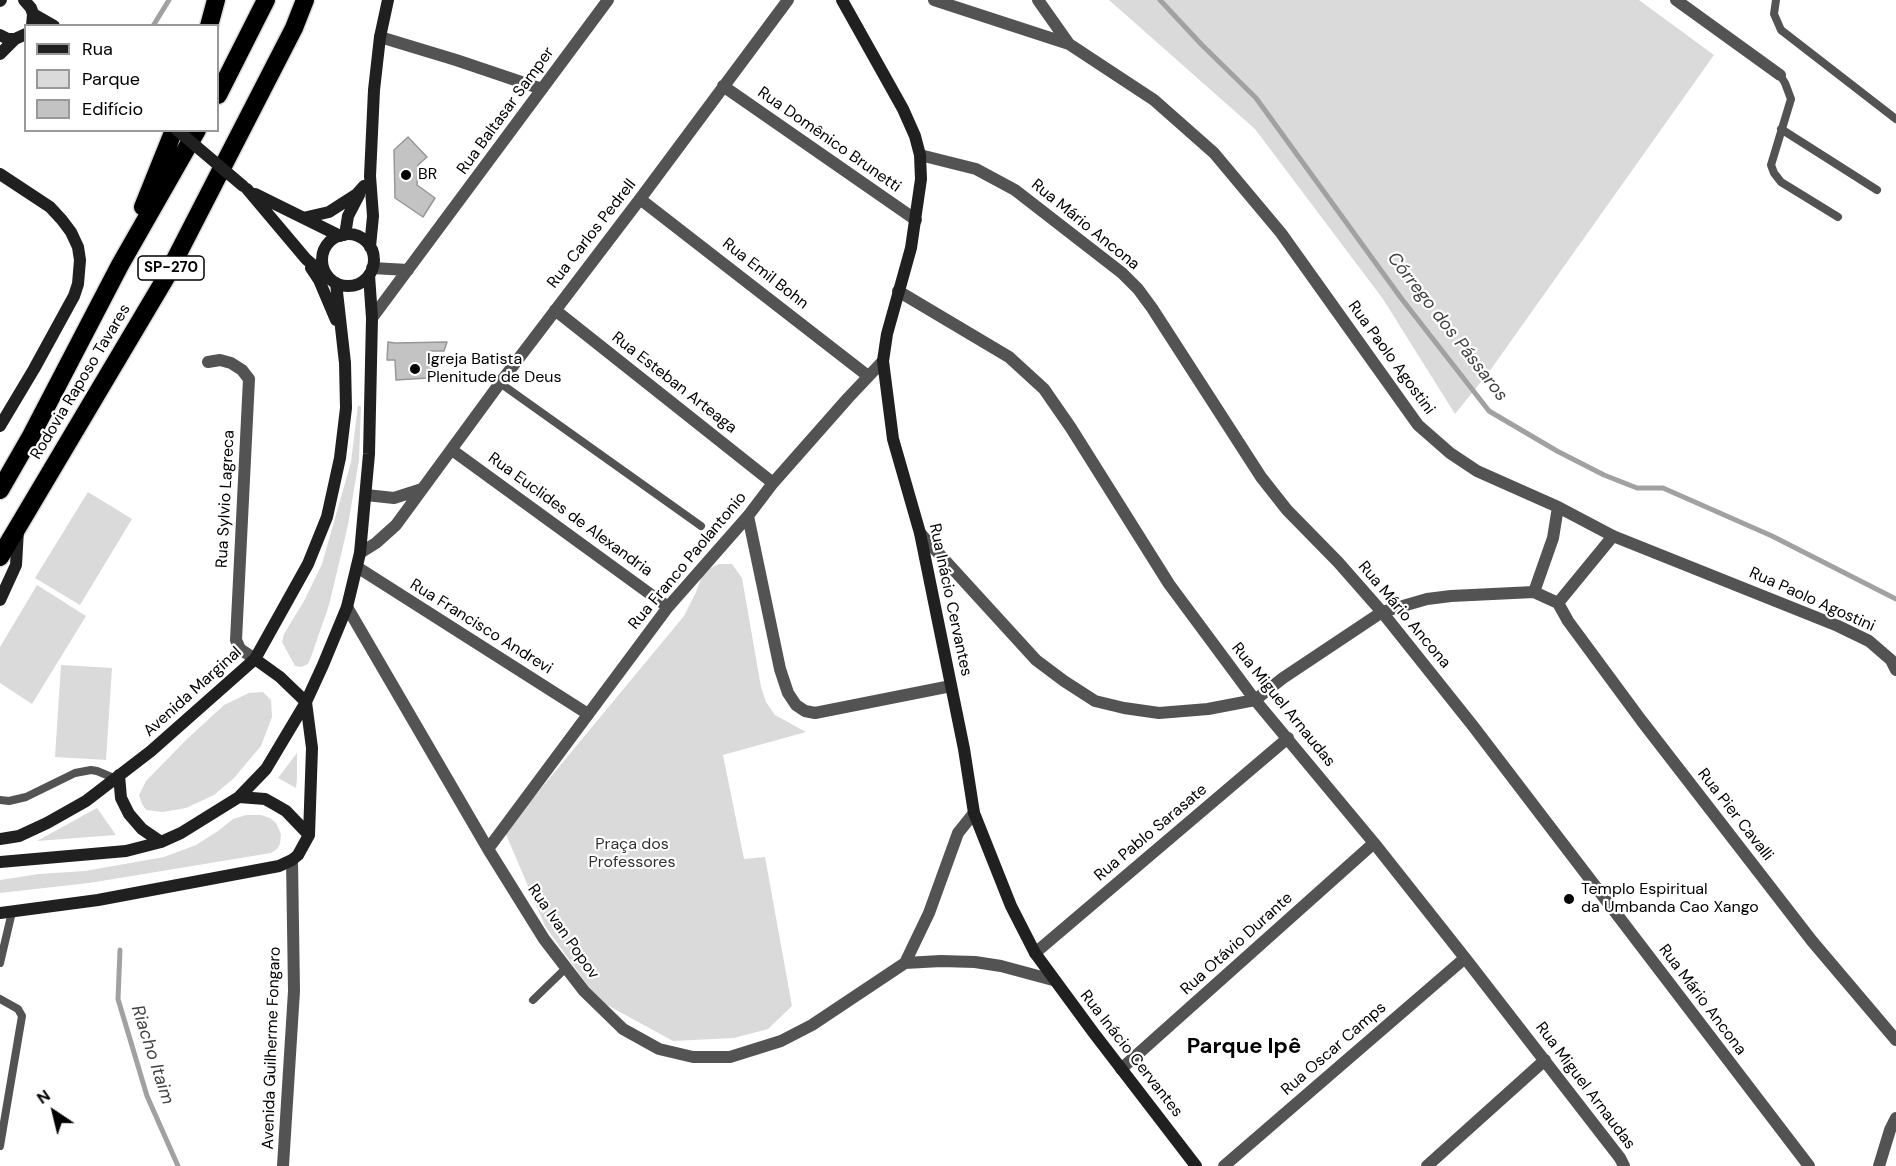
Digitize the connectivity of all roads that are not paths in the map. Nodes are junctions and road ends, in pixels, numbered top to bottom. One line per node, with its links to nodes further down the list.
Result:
1 (216, 0): 14 (highway)
2 (266, 0): 23 (highway)
3 (305, 0): 61 (highway, Rodovia Raposo Tavares / SP-270)
4 (388, 0): 17 (main road)
5 (608, 0): 22 (street, Rua Baltasar Samper)
6 (788, 0): 21 (street, Rua Carlos Pedrell)
7 (842, 0): 29 (main road, Rua Inácio Cervantes)
8 (934, 0): 18 (street)
9 (1038, 0): 18 (street, Rua Paolo Agostini)
10 (1676, 0): 20 (street)
11 (1776, 0): 24 (lane)
12 (26, 1): 13 (main road)
13 (33, 20)
14 (210, 24)
15 (0, 35): 16 (main road)
16 (20, 37): 19 (main road)
17 (380, 37): 22 (street); 31 (main road)
18 (1069, 44): 59 (street, Rua Paolo Agostini)
19 (0, 54)
20 (1780, 75): 25 (lane)
21 (723, 86): 34 (street, Rua Carlos Pedrell); 37 (street, Rua Domênico Brunetti)
22 (542, 89): 42 (street, Rua Baltasar Samper)
23 (219, 93)
24 (1896, 119)
25 (1782, 129): 33 (lane); 35 (lane)
26 (174, 132): 41 (highway)
27 (177, 132): 32 (main road, bridge)
28 (196, 132): 41 (highway, Rodovia Raposo Tavares / SP-270)
29 (920, 155): 37 (main road, Rua Inácio Cervantes); 73 (street, Rua Mário Ancona)
30 (0, 174): 53 (main road)
31 (367, 181): 36 (main road); 38 (main road); 39 (main road)
32 (245, 187): 36 (main road); 40 (main road)
33 (1877, 190)
34 (640, 199): 46 (street, Rua Carlos Pedrell); 51 (street, Rua Emil Bohn)
35 (1838, 217)
36 (302, 218): 38 (main road)
37 (916, 220): 45 (main road, Rua Inácio Cervantes)
38 (342, 235): 39 (main road); 44 (main road)
39 (370, 247): 43 (main road)
40 (306, 259): 44 (main road); 48 (main road)
41 (120, 265): 57 (highway, Rodovia Raposo Tavares / SP-270)
42 (408, 270): 43 (street); 47 (street, Rua Baltasar Samper)
43 (371, 271): 44 (main road); 47 (main road)
44 (333, 281): 48 (main road, Avenida Marginal)
45 (898, 291): 50 (main road, Rua Inácio Cervantes); 77 (street, Rua Miguel Arnaudas)
46 (555, 310): 52 (street, Rua Carlos Pedrell); 55 (street, Rua Esteban Arteaga)
47 (372, 318): 58 (main road)
48 (341, 333): 74 (main road, Avenida Marginal)
49 (208, 362): 74 (street, Rua Sylvio Lagreca)
50 (883, 362): 51 (street, Rua Franco Paolantonio); 63 (main road, Rua Inácio Cervantes)
51 (868, 376): 55 (street, Rua Franco Paolantonio)
52 (500, 383): 54 (street, Rua Carlos Pedrell); 62 (lane)
53 (0, 426)
54 (452, 450): 56 (street, Rua Carlos Pedrell); 72 (street, Rua Euclides de Alexandria)
55 (773, 483): 60 (street, Rua Franco Paolantonio)
56 (422, 489): 58 (street); 65 (street, Rua Carlos Pedrell)
57 (0, 490)
58 (366, 495): 65 (main road)
59 (1558, 507): 64 (street, Rua Paolo Agostini); 68 (street)
60 (748, 516): 72 (street, Rua Franco Paolantonio); 76 (street)
61 (18, 525): 66 (highway, Rodovia Raposo Tavares / SP-270); 69 (main road)
62 (702, 526)
63 (920, 533): 76 (main road, Rua Inácio Cervantes); 77 (street)
64 (1613, 536): 70 (street); 75 (street, Rua Paolo Agostini)
65 (360, 553): 67 (main road)
66 (0, 557)
67 (357, 567): 71 (main road); 79 (street, Rua Francisco Andrevi)
68 (1534, 592): 70 (street); 73 (street)
69 (0, 600)
70 (1558, 603): 101 (street, Rua Pier Cavalli)
71 (347, 607): 78 (main road); 89 (street, Rua Ivan Popov)
72 (668, 607): 79 (street, Rua Franco Paolantonio)
73 (1382, 612): 77 (street); 111 (street, Rua Mário Ancona)
74 (255, 659): 78 (main road); 81 (main road, Avenida Marginal)
75 (1896, 670)
76 (951, 686): 84 (main road, Rua Inácio Cervantes)
77 (1255, 700): 80 (street, Rua Miguel Arnaudas)
78 (306, 702): 82 (main road); 85 (main road)
79 (588, 714): 89 (street, Rua Franco Paolantonio)
80 (1288, 738): 88 (street, Rua Miguel Arnaudas); 93 (street, Rua Pablo Sarasate)
81 (117, 777): 83 (lane); 86 (main road, Avenida Marginal); 87 (main road)
82 (239, 797): 85 (main road); 87 (main road)
83 (0, 801)
84 (974, 813): 93 (main road, Rua Inácio Cervantes); 96 (street)
85 (309, 835): 90 (main road)
86 (0, 838)
87 (161, 842): 91 (main road)
88 (1374, 843): 94 (street, Rua Miguel Arnaudas); 103 (street, Rua Otávio Durante)
89 (488, 849): 97 (street, Rua Ivan Popov)
90 (292, 860): 92 (main road); 106 (street, Avenida Guilherme Fongaro)
91 (0, 862)
92 (6, 913): 95 (lane)
93 (1035, 953): 98 (main road, Rua Inácio Cervantes)
94 (1465, 958): 102 (street, Rua Miguel Arnaudas); 108 (street, Rua Oscar Camps)
95 (0, 963)
96 (905, 963): 97 (street, Rua Ivan Popov); 98 (street)
97 (566, 968): 100 (lane)
98 (1053, 980): 103 (main road, Rua Inácio Cervantes)
99 (0, 999): 105 (lane)
100 (532, 1000)
101 (1896, 1041)
102 (1545, 1060): 109 (street); 110 (street, Rua Miguel Arnaudas)
103 (1121, 1069): 107 (main road, Rua Inácio Cervantes)
104 (1896, 1118): 112 (street)
105 (0, 1146)
106 (283, 1166)
107 (1196, 1166)
108 (1224, 1166)
109 (1427, 1166)
110 (1624, 1166)
111 (1809, 1166)
112 (1879, 1166)

